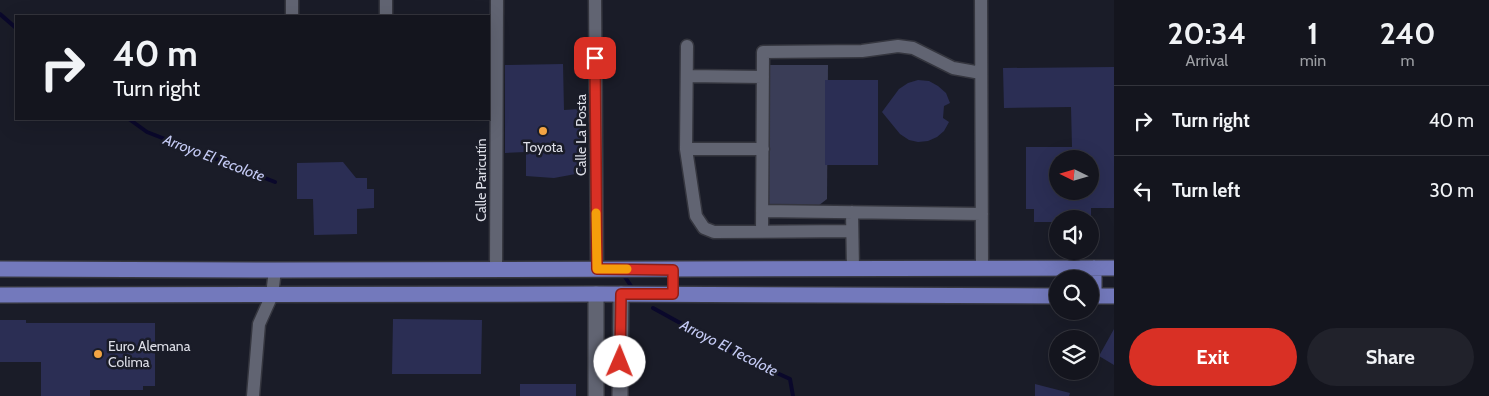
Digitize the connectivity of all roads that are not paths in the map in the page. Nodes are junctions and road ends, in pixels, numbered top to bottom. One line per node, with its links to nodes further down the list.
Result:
1 (292, 0): 6 (street)
2 (386, 0): 7 (street)
3 (497, 0): 9 (street, Calle Paricutín)
4 (595, 0): 25 (street, Calle La Posta)
5 (981, 0): 10 (street)
6 (292, 15)
7 (386, 15)
8 (687, 46): 11 (street)
9 (493, 50): 27 (street, Calle Paricutín)
10 (981, 73): 12 (street); 17 (street)
11 (687, 76): 12 (street); 14 (street)
12 (763, 76): 13 (street)
13 (763, 148): 14 (street); 15 (street)
14 (686, 149): 18 (street)
15 (762, 211): 16 (street); 18 (street)
16 (852, 212): 17 (street); 19 (street)
17 (982, 214): 22 (street)
18 (762, 231): 19 (street)
19 (852, 231): 21 (street)
20 (0, 268): 26 (main road)
21 (853, 268): 22 (main road); 28 (main road)
22 (982, 268): 23 (main road)
23 (1094, 268): 24 (main road)
24 (1114, 268)
25 (597, 269): 27 (main road); 28 (main road)
26 (275, 270): 27 (main road); 33 (street)
27 (496, 270)
28 (673, 270): 31 (main road)
29 (596, 294): 30 (main road); 33 (main road); 38 (street)
30 (621, 294): 31 (main road); 39 (street)
31 (673, 294): 34 (main road)
32 (0, 295): 33 (main road)
33 (272, 295): 37 (street)
34 (1049, 296)
35 (1099, 296): 36 (main road)
36 (1114, 296)
37 (253, 396)
38 (596, 396)
39 (620, 396)

